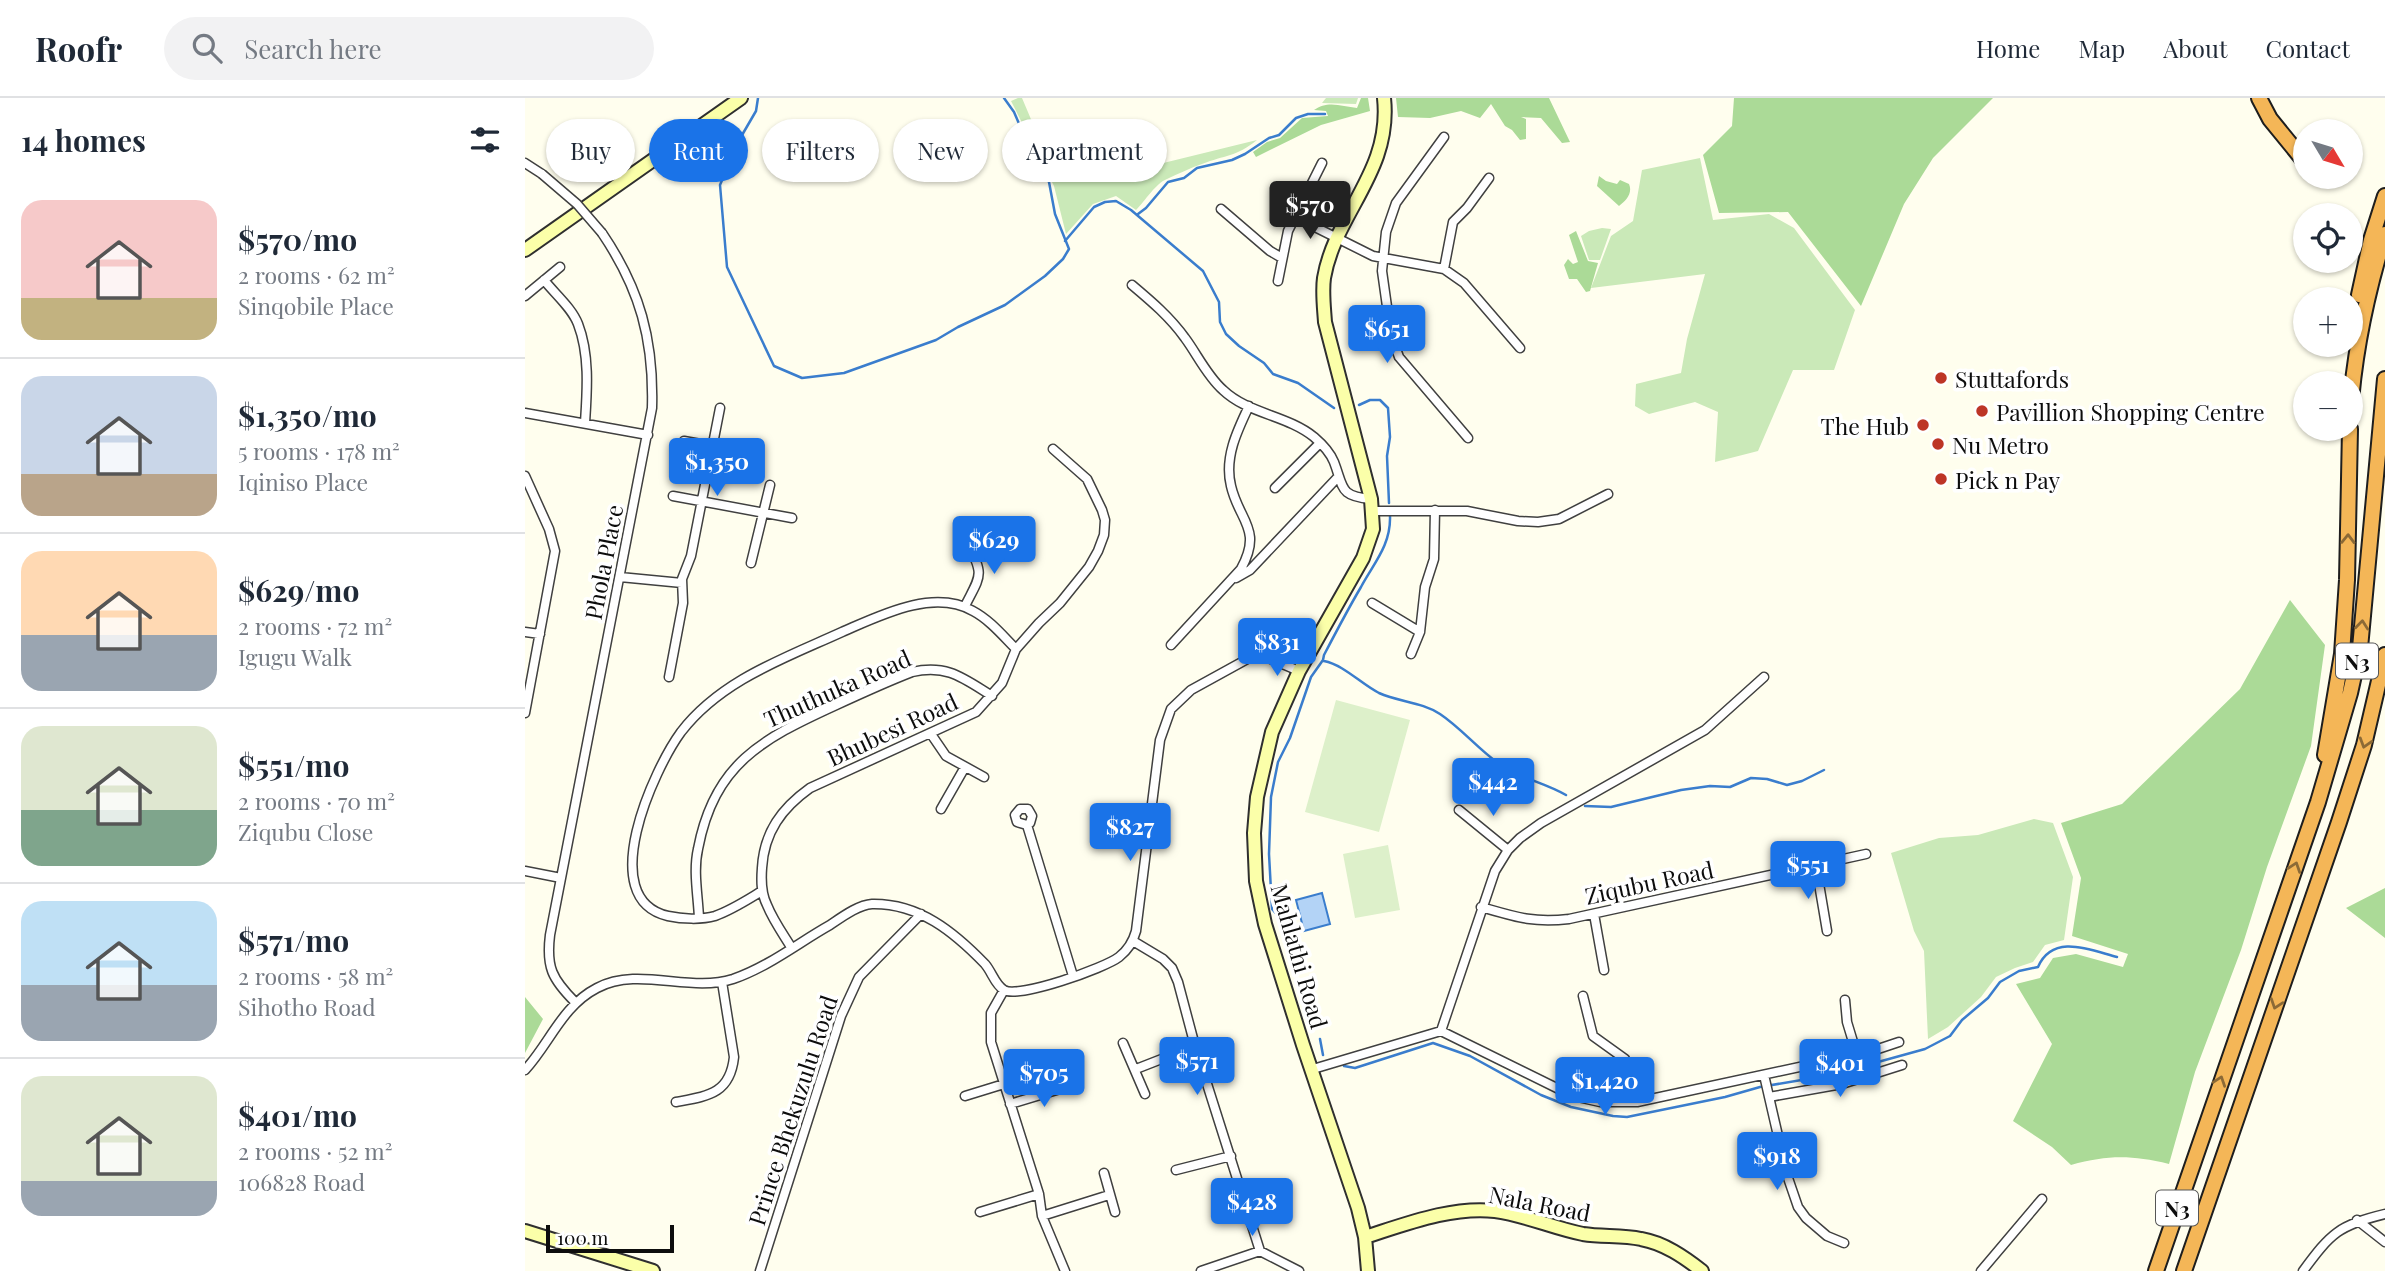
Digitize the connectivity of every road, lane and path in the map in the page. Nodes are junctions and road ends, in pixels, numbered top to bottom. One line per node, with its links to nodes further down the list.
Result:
1 (741, 98): 14 (street)
2 (1384, 98): 13 (street, Mahlathi Road)
3 (2259, 98): 5 (highway)
4 (1444, 137): 16 (street)
5 (2293, 147)
6 (525, 163): 31 (street, Phola Place, bridge)
7 (1322, 163): 11 (street)
8 (1489, 178): 18 (street)
9 (2385, 196): 22 (highway)
10 (1221, 209): 15 (street)
11 (1295, 217): 13 (street); 15 (street)
12 (2385, 233): 25 (highway)
13 (1338, 239): 16 (street); 45 (street, Mahlathi Road)
14 (525, 250)
15 (1282, 258): 20 (street)
16 (1383, 259): 18 (street); 32 (street)
17 (561, 267): 19 (street)
18 (1444, 269): 24 (street)
19 (544, 280): 23 (street); 30 (street)
20 (1278, 281)
21 (1132, 285): 27 (street)
22 (2362, 287)
23 (525, 296)
24 (1520, 348)
25 (2353, 371)
26 (2385, 379): 72 (highway, N3, one-way to 26)
27 (1249, 406): 35 (street); 52 (street)
28 (720, 408): 36 (street)
29 (525, 412): 30 (street)
30 (585, 424): 31 (street)
31 (648, 435): 51 (street, Phola Place)
32 (1468, 438)
33 (684, 440): 36 (street)
34 (2350, 441): 72 (highway, one-way to 34)
35 (1320, 443): 39 (street); 41 (street)
36 (712, 446): 44 (street)
37 (1053, 449): 60 (street, Bhubesi Road)
38 (525, 476): 58 (street)
39 (1338, 477): 45 (street); 52 (street)
40 (770, 485): 47 (street)
41 (1275, 488)
42 (1608, 494): 46 (street)
43 (673, 496): 44 (street)
44 (702, 501): 47 (street); 53 (street)
45 (1372, 505): 46 (street); 63 (street, Mahlathi Road)
46 (1435, 510): 57 (street)
47 (763, 514): 48 (street); 50 (street)
48 (792, 518)
49 (968, 544): 55 (street)
50 (751, 563)
51 (620, 577): 53 (street); 80 (street, Phola Place)
52 (1230, 581): 59 (street)
53 (682, 583): 65 (street)
54 (1372, 604): 57 (street)
55 (965, 606): 60 (street); 85 (street)
56 (525, 632): 58 (street)
57 (1420, 632): 61 (street)
58 (540, 634): 68 (street)
59 (1171, 645)
60 (1016, 649): 67 (street, Bhubesi Road)
61 (1411, 654)
62 (2385, 655): 64 (highway, N3)
63 (1299, 671): 87 (street); 103 (street, Mahlathi Road)
64 (2383, 673): 139 (highway, N3, one-way to 139)
65 (669, 677)
66 (1764, 677): 76 (street)
67 (992, 696): 69 (street, Bhubesi Road); 85 (street, Thuthuka Road)
68 (525, 713)
69 (931, 734): 70 (street); 81 (street, Bhubesi Road)
70 (964, 767): 71 (street); 73 (street)
71 (984, 777)
72 (2318, 802): 138 (highway, N3, one-way to 72)
73 (941, 809)
74 (1459, 810): 76 (street)
75 (1027, 825): 90 (street)
76 (1508, 850): 82 (street)
77 (1866, 854): 78 (street, Ziqubu Road)
78 (1816, 866): 84 (street, Ziqubu Road); 86 (street)
79 (525, 871): 80 (street)
80 (561, 878): 95 (street, Phola Place)
81 (762, 891): 85 (street); 88 (street, Bhubesi Road)
82 (1482, 907): 84 (street, Ziqubu Road); 96 (street)
83 (921, 914): 88 (street); 92 (street); 131 (street, Prince Bhekuzulu Road)
84 (1594, 914): 89 (street)
85 (699, 918)
86 (1827, 931)
87 (1133, 941): 90 (street); 99 (street)
88 (791, 947): 91 (street)
89 (1604, 970)
90 (1073, 976): 92 (street)
91 (722, 982): 95 (street); 111 (street)
92 (1004, 990): 106 (street)
93 (1583, 996): 112 (street)
94 (1845, 1000): 100 (street)
95 (575, 1002): 104 (street)
96 (1441, 1031): 103 (street); 112 (street)
97 (1123, 1042): 102 (street)
98 (1899, 1042): 100 (street)
99 (1195, 1046): 102 (street); 114 (street)
100 (1857, 1055): 105 (street)
101 (1902, 1065): 109 (street)
102 (1136, 1069): 108 (street)
103 (1313, 1069): 126 (street, Mahlathi Road)
104 (525, 1070)
105 (1765, 1077): 109 (street); 112 (street)
106 (1004, 1084): 110 (street); 113 (street)
107 (1070, 1086): 113 (street)
108 (1145, 1094)
109 (1769, 1095): 128 (street)
110 (965, 1096)
111 (676, 1102)
112 (1637, 1102)
113 (1010, 1104): 117 (street)
114 (1231, 1156): 115 (street); 129 (street)
115 (1176, 1170)
116 (1104, 1173): 118 (street)
117 (1039, 1194): 120 (street); 123 (street)
118 (1109, 1195): 121 (street); 123 (street)
119 (2042, 1199): 137 (street)
120 (980, 1212)
121 (1115, 1212)
122 (2385, 1214): 124 (street)
123 (1042, 1216): 132 (street)
124 (2357, 1220): 127 (street); 140 (street)
125 (525, 1231): 130 (street)
126 (1365, 1237): 135 (street, Mahlathi Road); 136 (street, Nala Road)
127 (2385, 1242)
128 (1844, 1243)
129 (1260, 1251): 133 (street); 134 (street)
130 (653, 1271)
131 (760, 1271)
132 (1065, 1271)
133 (1201, 1271)
134 (1299, 1271)
135 (1368, 1271)
136 (1702, 1271)
137 (1981, 1271)
138 (2156, 1271)
139 (2184, 1271)
140 (2303, 1271)

